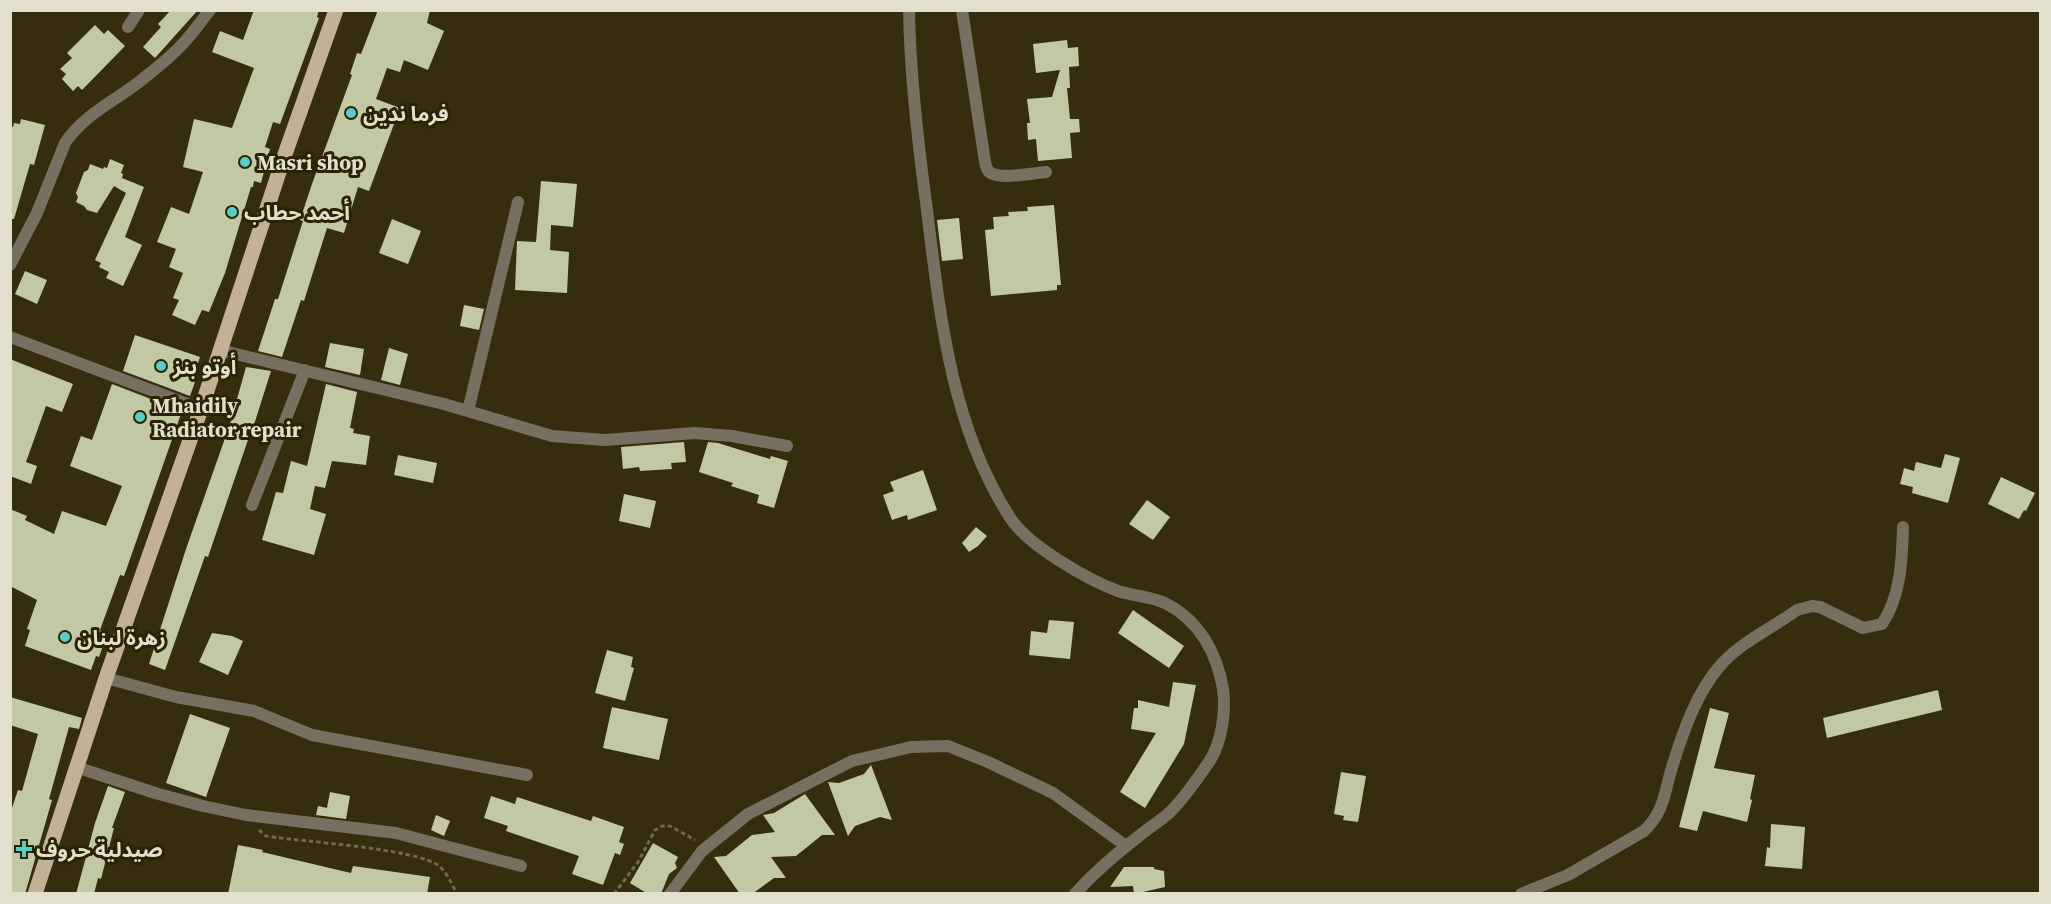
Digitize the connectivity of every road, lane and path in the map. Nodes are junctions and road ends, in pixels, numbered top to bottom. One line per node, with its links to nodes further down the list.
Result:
1 (139, 10): 6 (street)
2 (210, 10): 9 (street)
3 (336, 10): 11 (main road)
4 (909, 10): 22 (street)
5 (962, 10): 7 (street)
6 (128, 27)
7 (1046, 172)
8 (518, 202): 14 (street)
9 (10, 266)
10 (10, 337): 13 (street)
11 (219, 350): 12 (street); 13 (main road)
12 (305, 370): 14 (street); 16 (street)
13 (201, 409): 18 (main road)
14 (468, 411): 15 (street)
15 (787, 446)
16 (252, 505)
17 (1903, 527): 30 (street)
18 (106, 678): 19 (main road); 20 (street)
19 (76, 767): 21 (street); 25 (main road)
20 (527, 775)
21 (246, 814): 24 (street); 26 (path)
22 (1126, 846): 23 (street); 29 (street)
23 (702, 851): 27 (path); 28 (street)
24 (521, 866)
25 (35, 894)
26 (457, 894)
27 (614, 894)
28 (670, 894)
29 (1075, 894)
30 (1521, 894)

